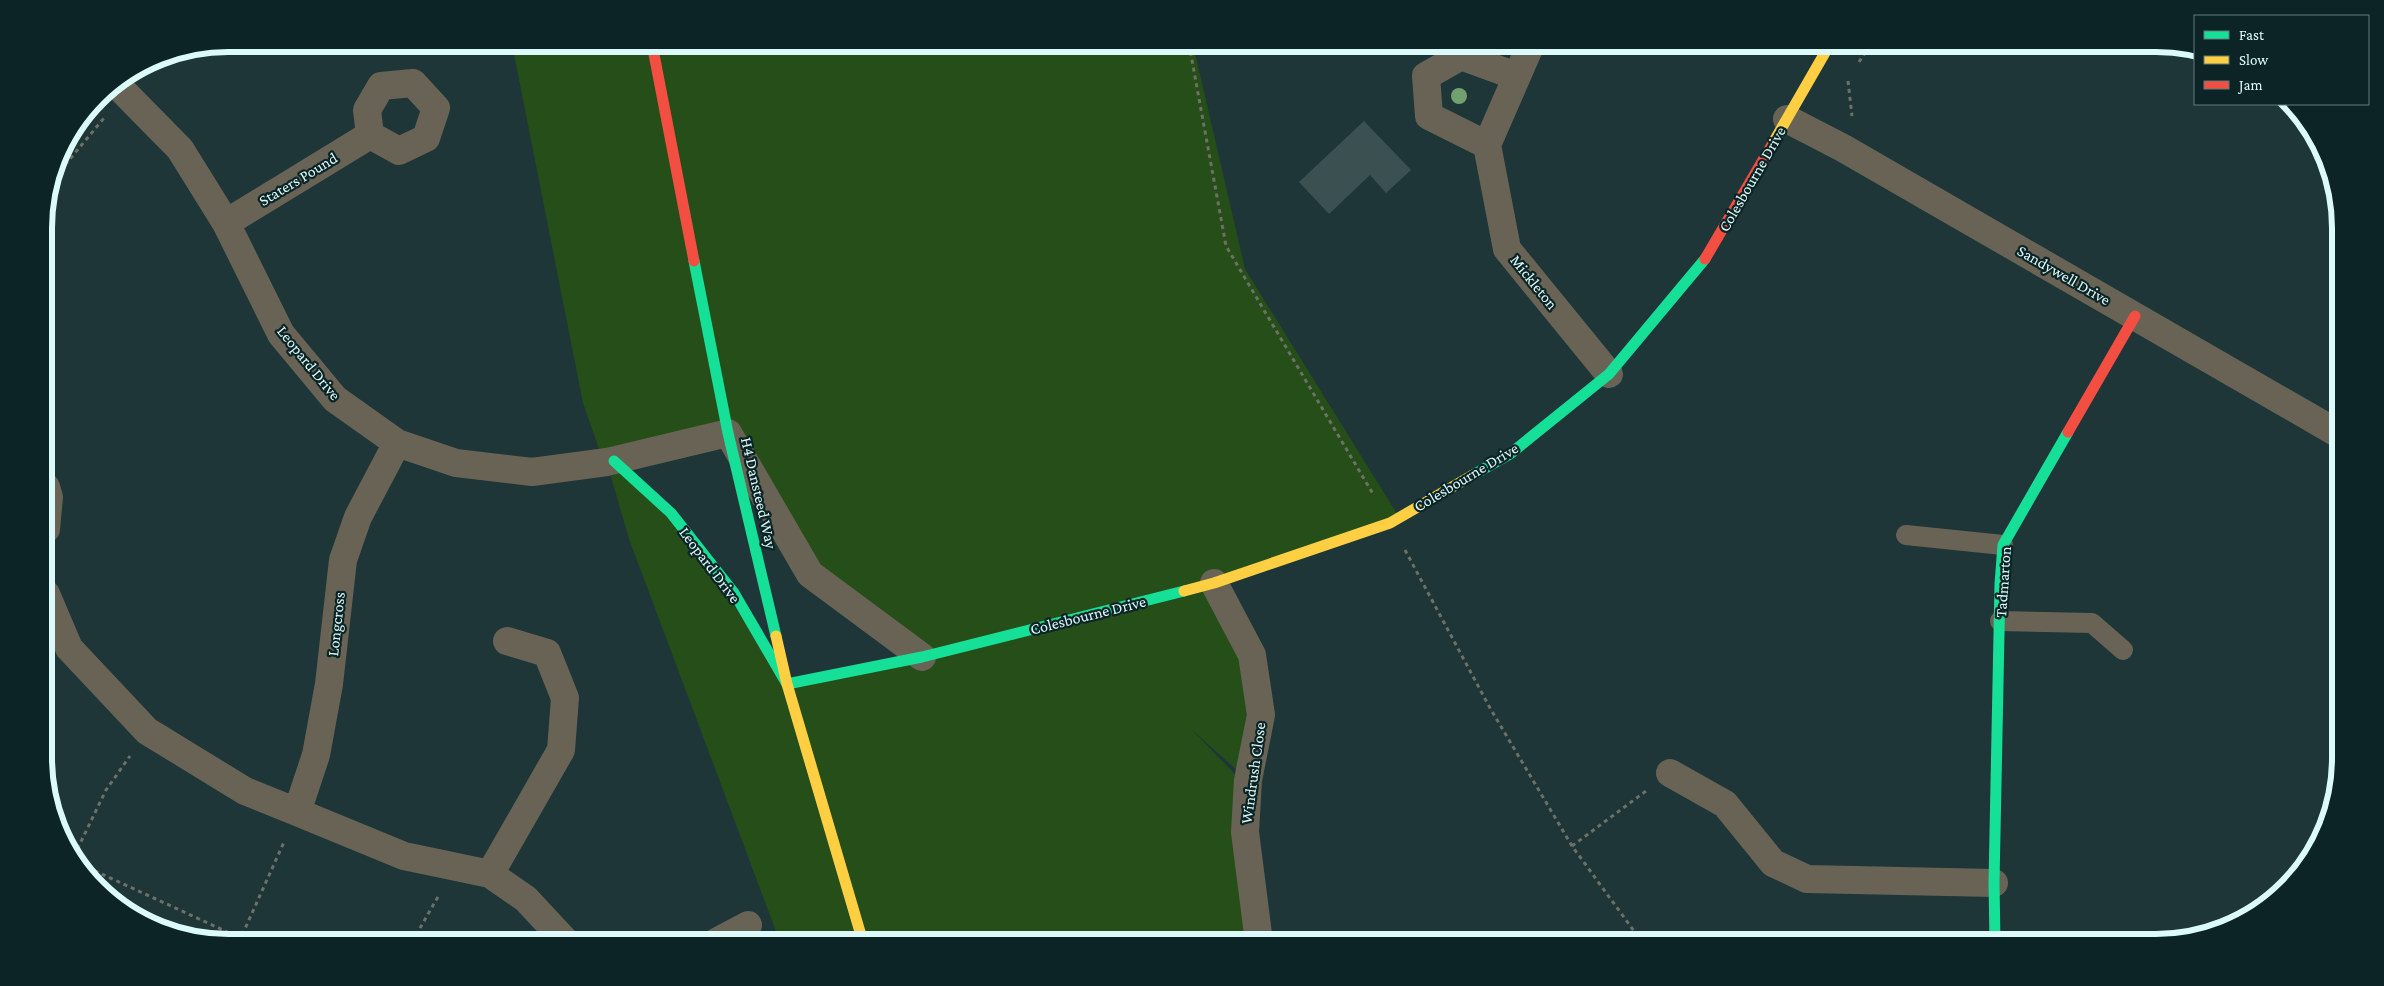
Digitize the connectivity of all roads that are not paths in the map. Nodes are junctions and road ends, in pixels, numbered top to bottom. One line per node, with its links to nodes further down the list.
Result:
1 (654, 52): 13 (street, H4 Dansteed Way)
2 (1527, 52): 4 (street)
3 (1825, 52): 6 (street, Colesbourne Drive)
4 (1516, 76): 8 (street); 8 (street)
5 (121, 89): 9 (street, Leopard Drive)
6 (1787, 119): 10 (street, Sandywell Drive); 11 (street, Colesbourne Drive)
7 (370, 135): 9 (street, Staters Pound)
8 (1487, 145): 11 (street, Mickleton)
9 (226, 223): 14 (street, Leopard Drive)
10 (2135, 316): 12 (street, Sandywell Drive); 17 (street, Tadmarton)
11 (1609, 374): 18 (street, Colesbourne Drive)
12 (2332, 430)
13 (728, 433): 15 (street, Leopard Drive); 23 (street); 24 (street, H4 Dansteed Way)
14 (397, 443): 15 (street, Leopard Drive); 26 (street, Longcross)
15 (614, 460): 24 (street, Leopard Drive)
16 (1906, 535): 17 (lane)
17 (2003, 545): 20 (street, Tadmarton)
18 (1214, 583): 23 (street, Colesbourne Drive); 33 (street, Windrush Close)
19 (52, 610): 26 (street)
20 (2000, 621): 22 (lane); 28 (street, Tadmarton)
21 (508, 641): 27 (street)
22 (2123, 650)
23 (922, 656): 24 (street, Colesbourne Drive)
24 (787, 684): 32 (street, H4 Dansteed Way)
25 (1670, 773): 28 (street)
26 (298, 812): 27 (street)
27 (490, 874): 30 (street)
28 (1994, 883): 34 (street, Tadmarton)
29 (748, 925): 31 (street)
30 (558, 934)
31 (731, 934)
32 (860, 934)
33 (1258, 934)
34 (1995, 934)

